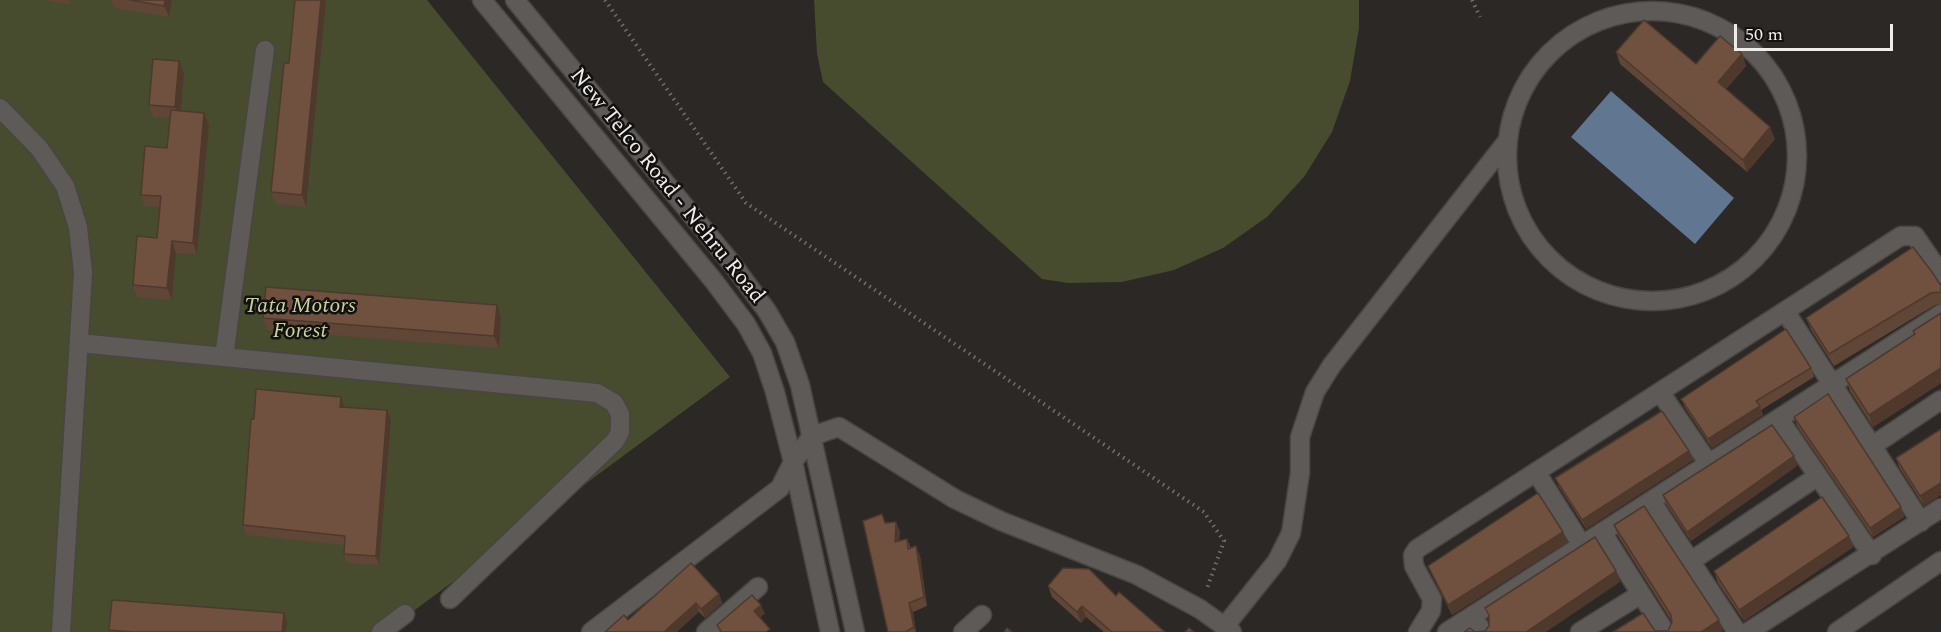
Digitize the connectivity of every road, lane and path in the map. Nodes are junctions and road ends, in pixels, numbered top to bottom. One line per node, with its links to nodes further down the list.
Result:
1 (482, 0): 20 (street, New Telco Road - Nehru Road)
2 (515, 0): 18 (street, New Telco Road - Nehru Road)
3 (605, 0): 35 (path)
4 (1472, 0): 5 (path)
5 (1480, 17)
6 (265, 50): 13 (street)
7 (0, 108): 12 (street)
8 (1508, 140): 8 (street); 39 (street)
9 (1941, 274): 10 (street)
10 (1785, 311): 14 (street); 15 (street)
11 (1941, 314): 14 (street)
12 (78, 343): 13 (street); 40 (street)
13 (224, 357): 34 (street)
14 (1833, 384): 17 (street); 19 (street)
15 (1660, 392): 21 (street); 22 (street)
16 (1941, 400): 19 (street)
17 (1779, 419): 21 (street); 23 (street)
18 (812, 436): 20 (street); 35 (street); 45 (street, New Telco Road - Nehru Road)
19 (1872, 446): 26 (street)
20 (793, 462): 42 (street); 44 (street, New Telco Road - Nehru Road)
21 (1709, 464): 24 (street)
22 (1536, 472): 28 (street); 47 (street)
23 (1818, 477): 29 (street); 30 (street)
24 (1651, 501): 27 (street); 30 (street)
25 (1941, 508): 26 (street)
26 (1921, 522): 29 (street)
27 (1602, 532): 28 (street); 33 (street)
28 (1582, 545): 38 (street)
29 (1872, 555): 53 (street)
30 (1690, 561): 52 (street)
31 (1941, 561): 54 (street)
32 (758, 587): 43 (street)
33 (1641, 594): 50 (street); 51 (street)
34 (450, 599)
35 (1200, 609): 39 (street)
36 (405, 614): 41 (street)
37 (982, 615): 46 (street)
38 (1472, 616): 48 (street); 49 (street)
39 (1229, 629)
40 (61, 632)
41 (381, 632)
42 (591, 632)
43 (706, 632)
44 (830, 632)
45 (855, 632)
46 (963, 632)
47 (1418, 632)
48 (1447, 632)
49 (1483, 632)
50 (1580, 632)
51 (1665, 632)
52 (1737, 632)
53 (1748, 632)
54 (1838, 632)

